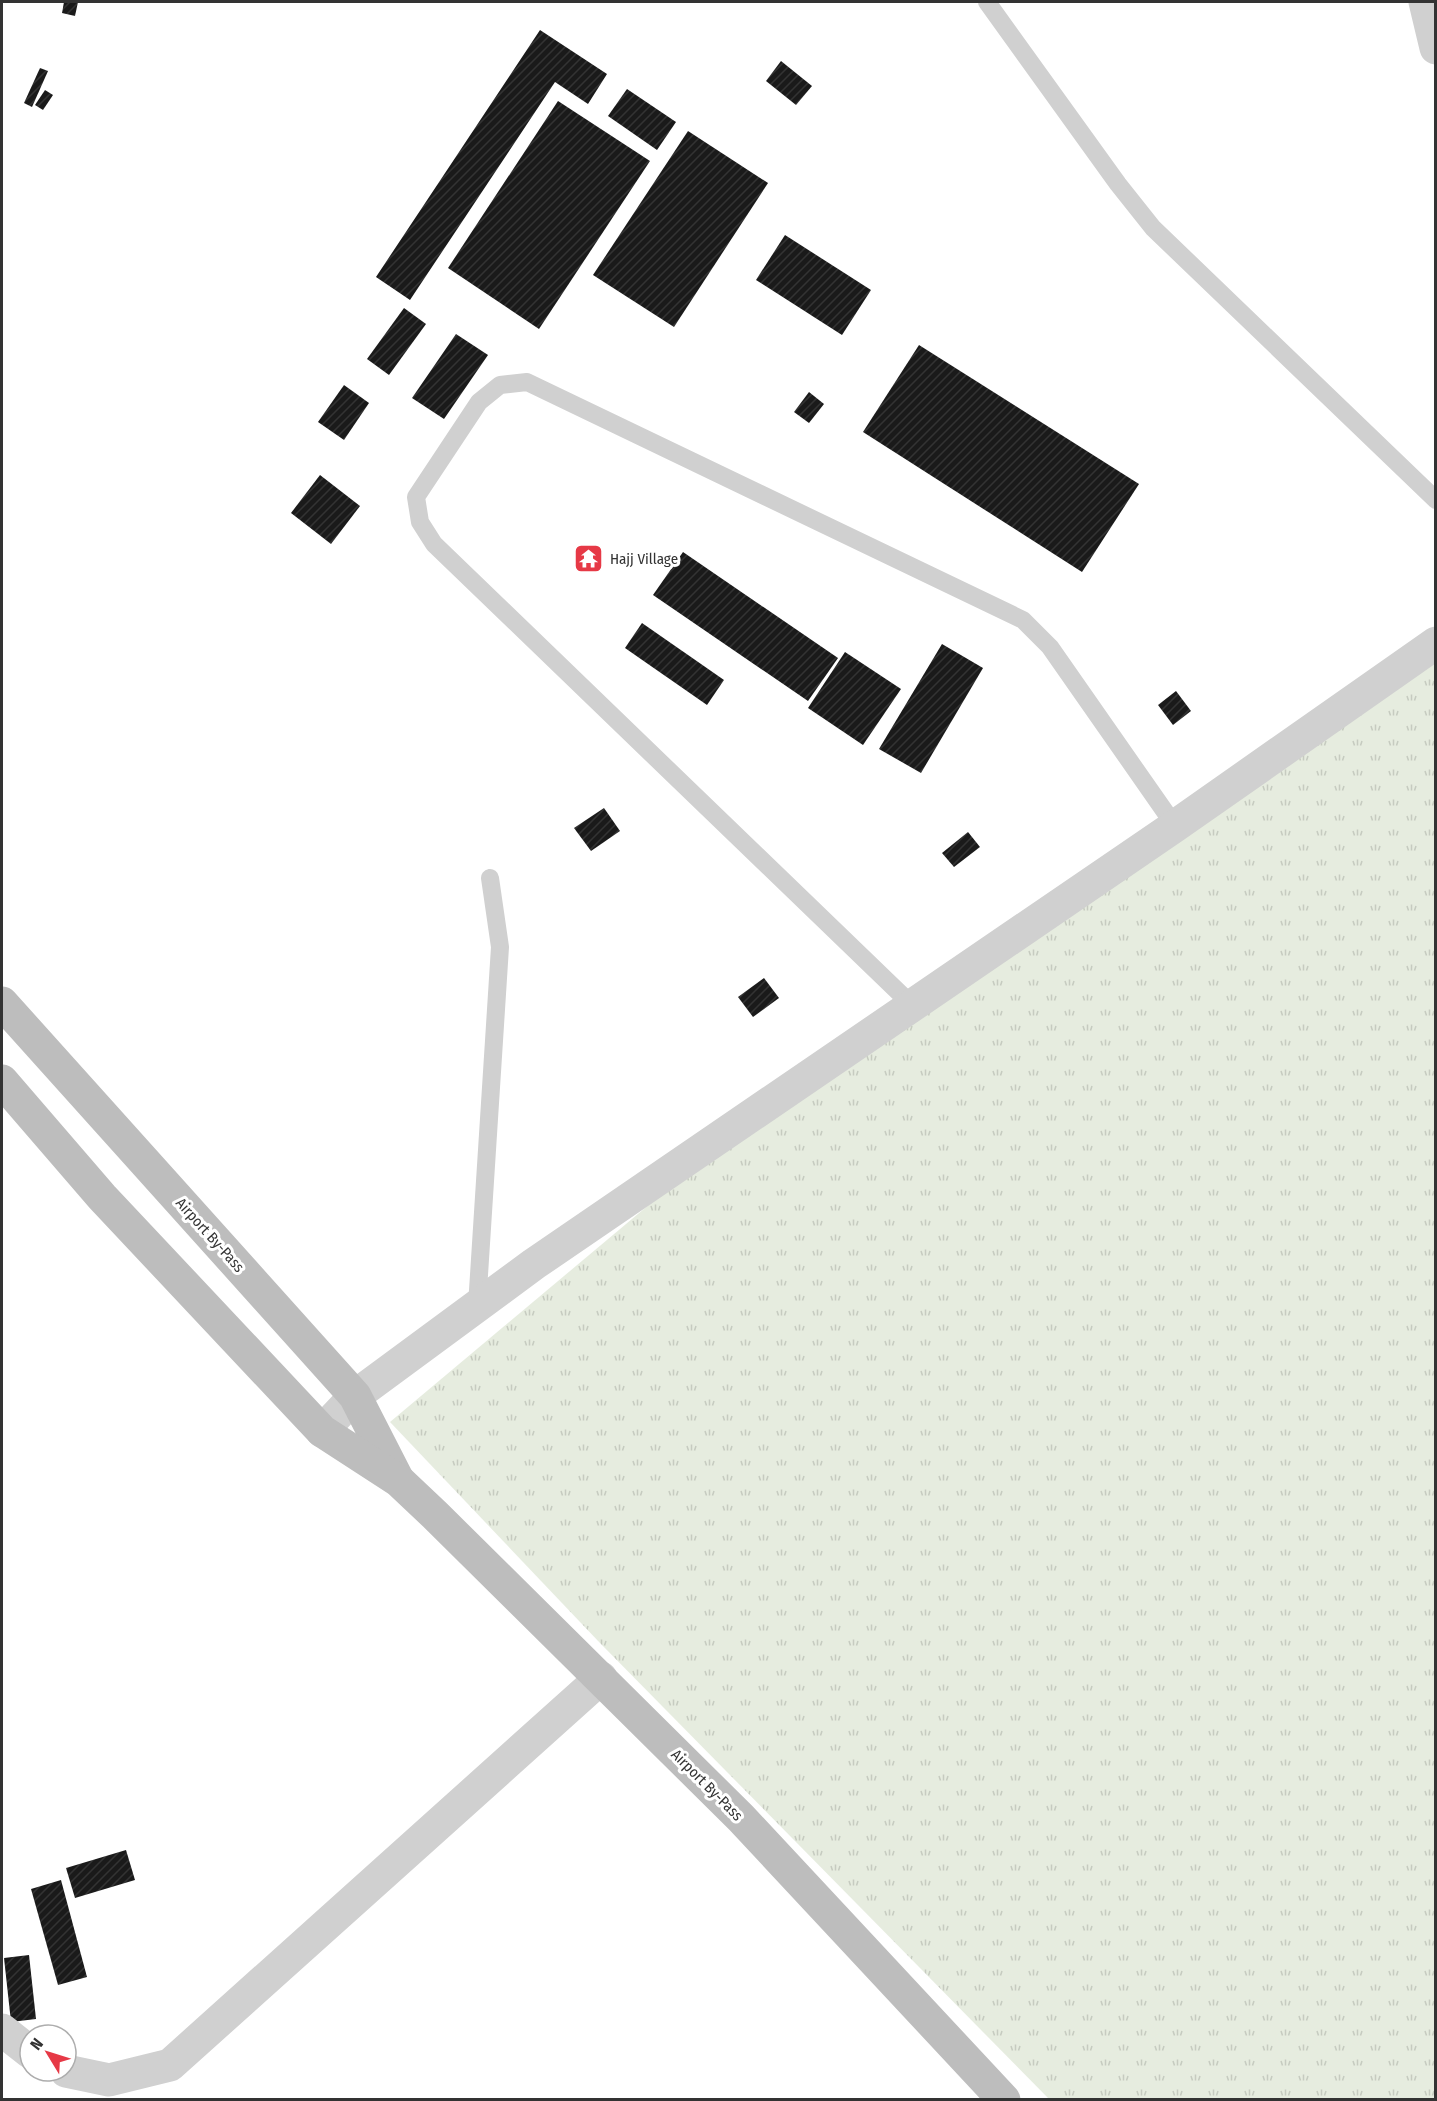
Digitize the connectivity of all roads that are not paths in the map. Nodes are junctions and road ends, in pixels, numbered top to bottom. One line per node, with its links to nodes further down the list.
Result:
1 (987, 2): 4 (lane)
2 (1425, 2): 3 (street)
3 (1436, 48)
4 (1436, 500)
5 (1436, 643): 6 (street)
6 (1176, 826): 9 (street); 9 (lane)
7 (490, 878): 11 (lane)
8 (2, 1003): 12 (main road, Airport By-Pass)
9 (912, 1005): 11 (street)
10 (2, 1081): 13 (main road, Airport By-Pass)
11 (477, 1306): 12 (street)
12 (355, 1396): 13 (street); 14 (main road, Airport By-Pass)
13 (321, 1431): 14 (main road, Airport By-Pass)
14 (399, 1481): 15 (main road, Airport By-Pass)
15 (601, 1678): 18 (street); 19 (main road, Airport By-Pass)
16 (2, 2030): 17 (street)
17 (18, 2043)
18 (78, 2074)
19 (1004, 2100)

